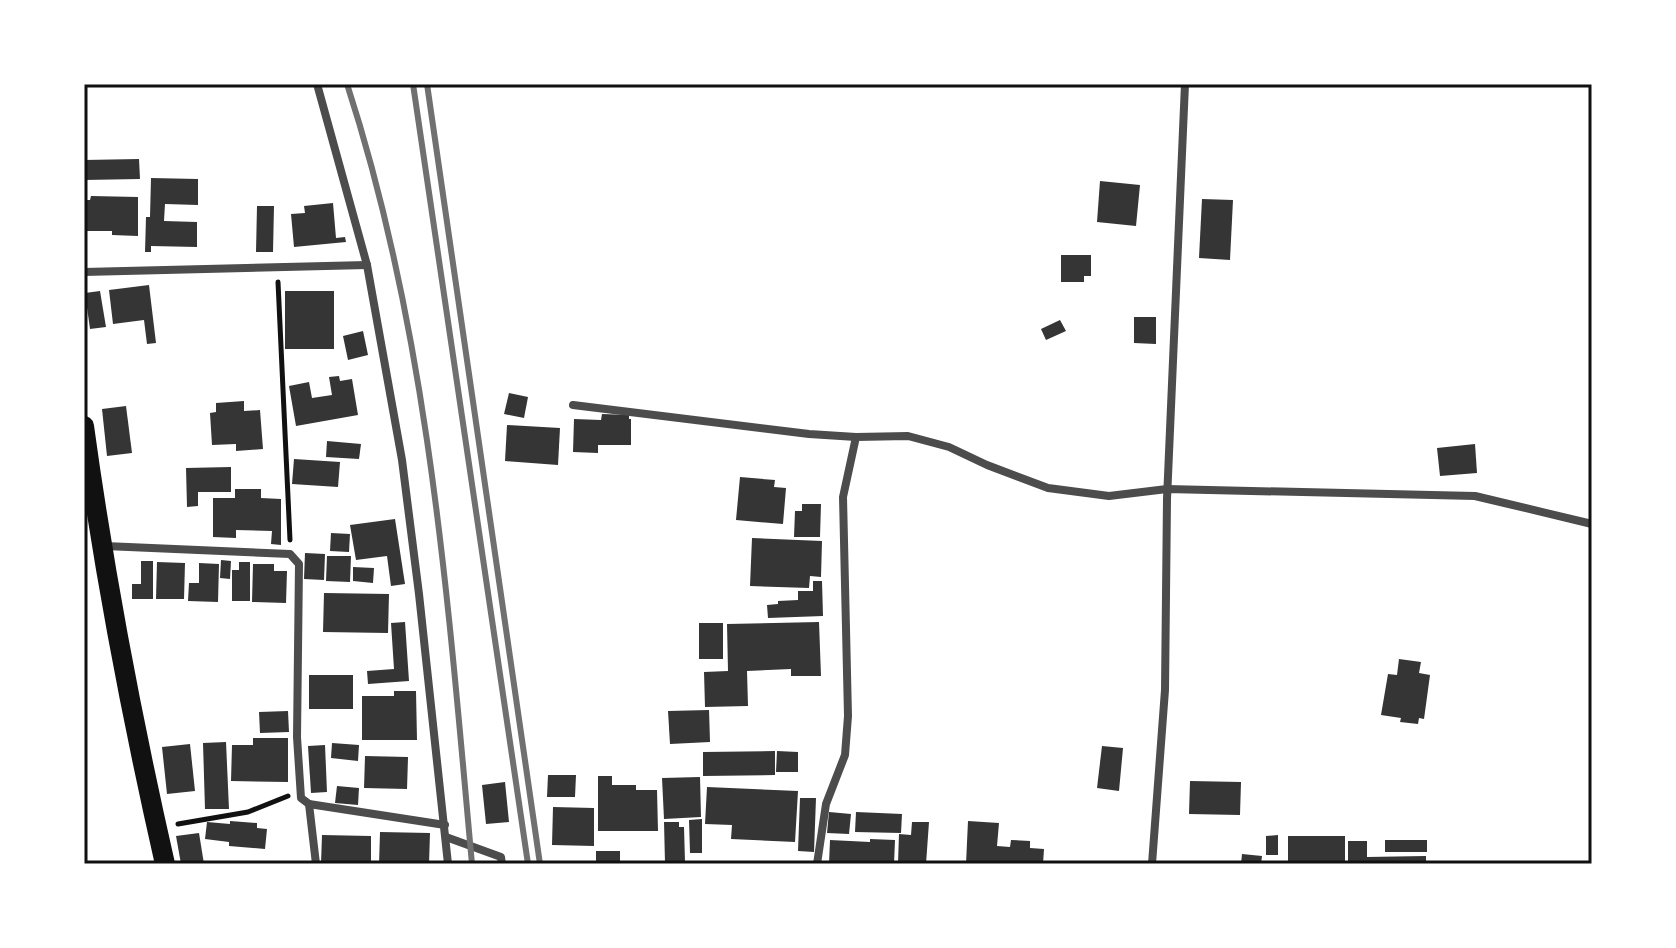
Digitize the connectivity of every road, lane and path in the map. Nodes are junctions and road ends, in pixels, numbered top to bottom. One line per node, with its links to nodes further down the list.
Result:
1 (317, 84): 3 (street)
2 (1185, 84): 9 (street)
3 (367, 265): 4 (street); 15 (street)
4 (277, 269): 5 (street); 12 (path)
5 (84, 272)
6 (573, 405): 8 (street)
7 (84, 426): 11 (main road)
8 (856, 437): 9 (street); 22 (street)
9 (1167, 489): 10 (street); 23 (street)
10 (1592, 524)
11 (104, 546): 12 (street); 16 (main road)
12 (290, 554): 13 (street)
13 (301, 798): 14 (street); 16 (path)
14 (309, 804): 15 (street); 19 (street)
15 (445, 825): 17 (street)
16 (157, 827): 18 (main road)
17 (446, 837): 20 (street); 21 (street)
18 (165, 864)
19 (316, 864)
20 (448, 864)
21 (502, 864)
22 (817, 864)
23 (1152, 864)

